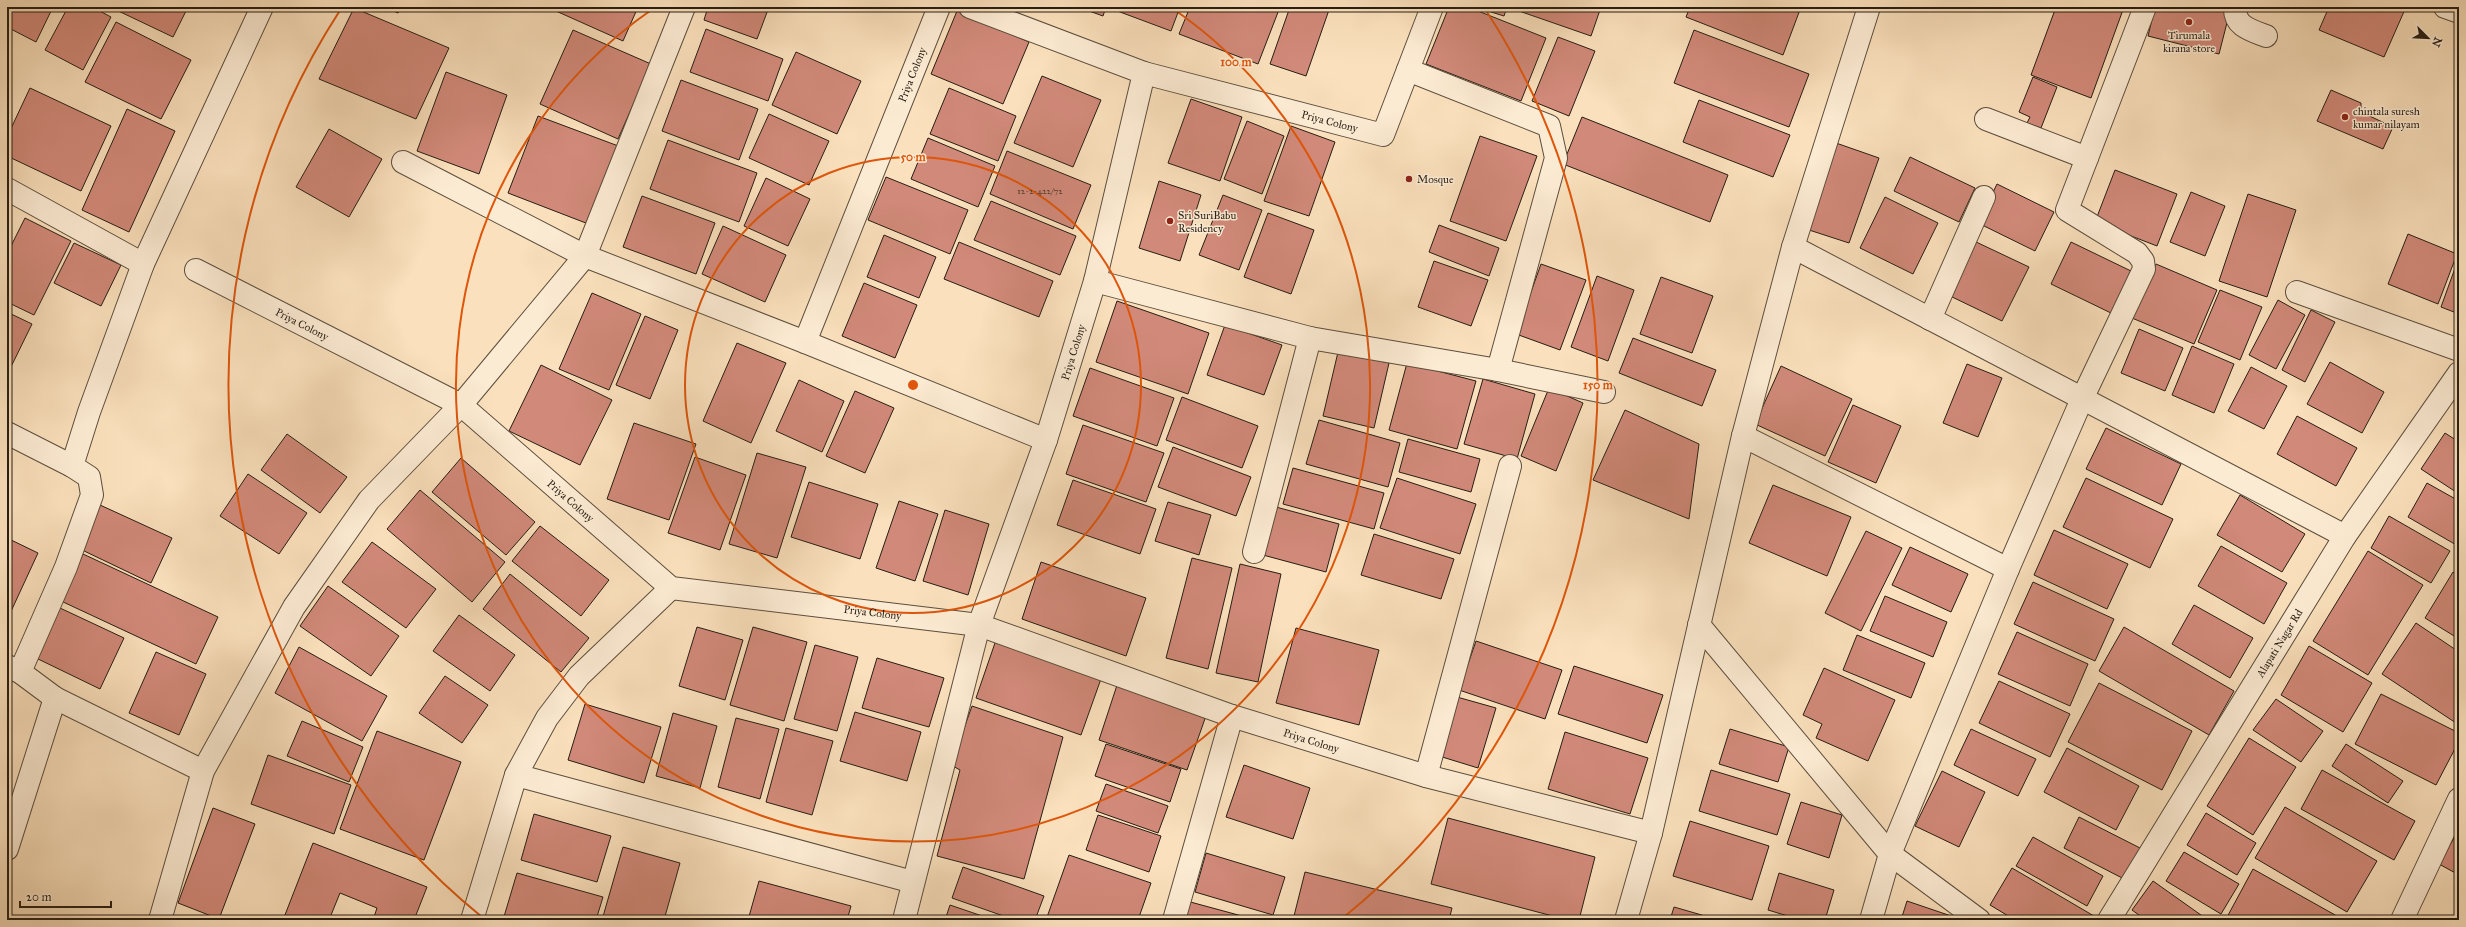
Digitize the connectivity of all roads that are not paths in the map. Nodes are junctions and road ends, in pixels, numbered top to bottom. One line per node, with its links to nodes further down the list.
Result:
1 (262, 7): 21 (street)
2 (684, 7): 20 (street)
3 (939, 7): 27 (street, Priya Colony)
4 (970, 7): 13 (street, Priya Colony)
5 (1432, 7): 12 (street, Priya Colony)
6 (1869, 7): 19 (street)
7 (2145, 7): 15 (street)
8 (2235, 7): 11 (street)
9 (2445, 7): 10 (street)
10 (2459, 12)
11 (2266, 36)
12 (1408, 70): 13 (street, Priya Colony); 29 (street)
13 (1144, 73): 23 (street, Priya Colony)
14 (1986, 119): 15 (street)
15 (2087, 158): 32 (street)
16 (403, 162): 20 (street)
17 (7, 189): 21 (street)
18 (1984, 197): 25 (street)
19 (1793, 247): 25 (street); 35 (street)
20 (585, 256): 27 (street); 33 (street)
21 (143, 264): 37 (street)
22 (196, 270): 33 (street, Priya Colony)
23 (1095, 280): 26 (street); 36 (street, Priya Colony)
24 (2297, 292): 28 (street)
25 (1930, 319): 32 (street)
26 (1310, 338): 29 (street); 40 (street)
27 (805, 342): 36 (street)
28 (2459, 350)
29 (1498, 370): 31 (street)
30 (2459, 373): 39 (street, Alapati Nagar Rd)
31 (1604, 392)
32 (2082, 399): 39 (street); 41 (street)
33 (461, 405): 42 (street, Priya Colony); 48 (street)
34 (7, 433): 37 (street)
35 (1743, 436): 41 (street); 44 (street)
36 (1046, 440): 43 (street, Priya Colony)
37 (72, 466): 45 (street)
38 (1510, 466): 50 (street)
39 (2345, 536): 63 (street, Alapati Nagar Rd)
40 (1254, 552)
41 (2008, 569): 54 (street)
42 (671, 588): 43 (street, Priya Colony); 49 (street)
43 (979, 625): 47 (street, Priya Colony); 55 (street)
44 (1699, 625): 52 (street); 54 (street)
45 (13, 669): 46 (street)
46 (54, 698): 48 (street); 53 (street)
47 (1232, 716): 50 (street, Priya Colony); 59 (street)
48 (203, 772): 56 (street)
49 (516, 775): 55 (street); 57 (street)
50 (1426, 776): 52 (street, Priya Colony)
51 (2459, 799): 64 (street)
52 (1651, 833): 60 (street)
53 (7, 848)
54 (1890, 854): 61 (street); 62 (street)
55 (913, 882): 58 (street)
56 (160, 920)
57 (472, 920)
58 (904, 920)
59 (1174, 920)
60 (1626, 920)
61 (1871, 920)
62 (1979, 920)
63 (2109, 920)
64 (2402, 920)

